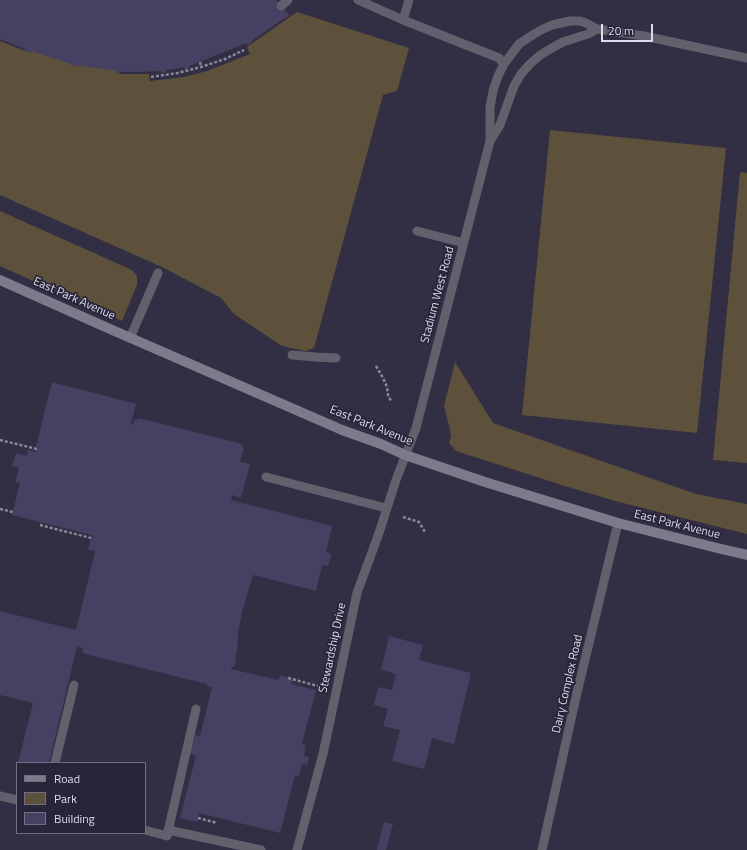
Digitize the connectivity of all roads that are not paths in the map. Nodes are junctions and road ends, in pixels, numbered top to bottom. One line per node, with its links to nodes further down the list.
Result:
1 (358, 0): 3 (lane)
2 (409, 0): 3 (lane)
3 (403, 20): 6 (lane)
4 (597, 29): 5 (lane); 6 (lane); 7 (lane)
5 (747, 58)
6 (504, 64): 7 (lane)
7 (490, 141): 9 (lane, Stadium West Road)
8 (417, 231): 9 (lane)
9 (464, 243): 15 (lane, Stadium West Road)
10 (158, 273): 12 (lane)
11 (0, 280): 12 (main road, East Park Avenue)
12 (130, 338): 15 (main road, East Park Avenue)
13 (292, 354): 14 (lane)
14 (336, 358)
15 (405, 455): 17 (lane, Stewardship Drive); 18 (main road, East Park Avenue)
16 (266, 477): 17 (lane)
17 (386, 508): 28 (lane, Stewardship Drive)
18 (618, 523): 19 (main road, East Park Avenue); 29 (lane, Dairy Complex Road)
19 (747, 554)
20 (74, 684): 22 (lane)
21 (196, 708): 26 (lane)
22 (55, 762)
23 (0, 796): 24 (lane)
24 (16, 800)
25 (146, 830): 26 (lane)
26 (168, 830): 27 (lane)
27 (261, 850)
28 (298, 850)
29 (542, 850)

